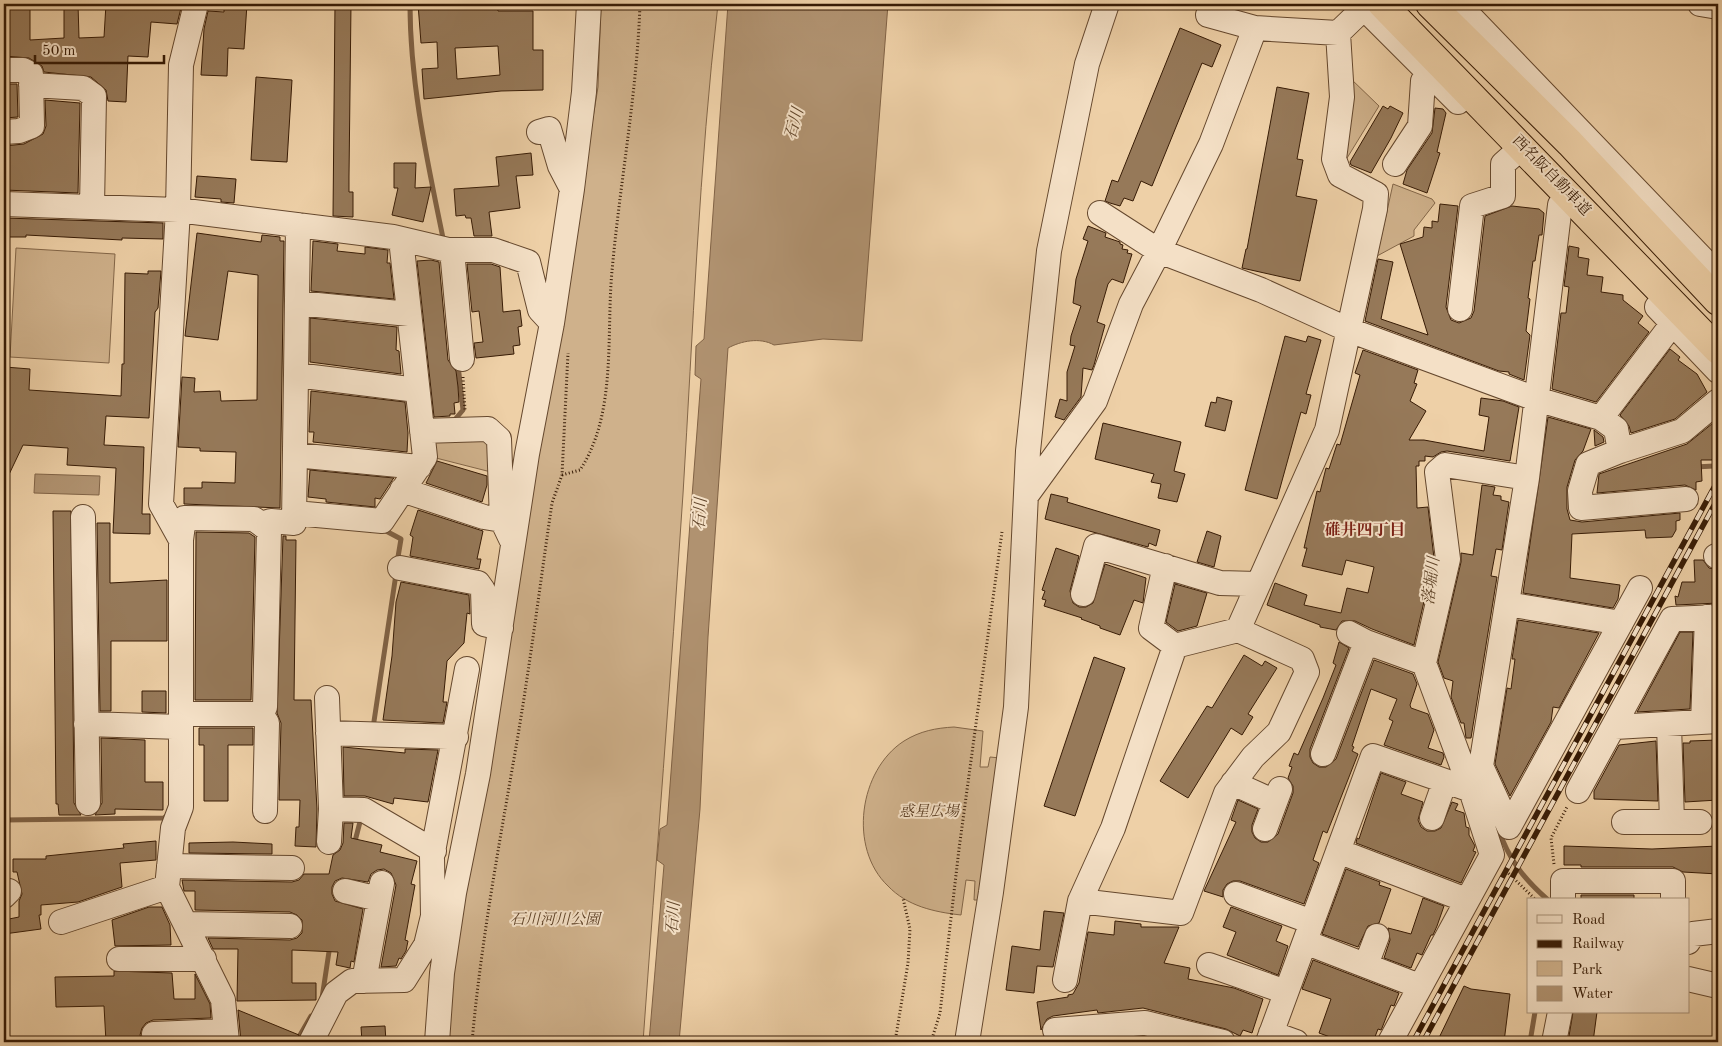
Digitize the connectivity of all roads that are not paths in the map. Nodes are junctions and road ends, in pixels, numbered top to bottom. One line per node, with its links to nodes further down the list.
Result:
1 (196, 4): 23 (street)
2 (589, 4): 19 (street)
3 (1107, 4): 51 (street)
4 (1430, 4): 30 (highway)
5 (1458, 4): 29 (street)
6 (1700, 4): 8 (street)
7 (1372, 5): 11 (street); 13 (street); 37 (highway, 西名阪自動車道)
8 (1718, 7)
9 (1208, 15): 10 (street)
10 (1255, 28): 11 (street); 28 (street)
11 (1338, 33): 36 (street)
12 (4, 70): 14 (street)
13 (1431, 74): 17 (street); 18 (street)
14 (31, 85): 15 (street); 22 (street)
15 (4, 132)
16 (540, 132): 19 (street)
17 (1512, 156): 21 (street); 32 (street)
18 (1395, 164)
19 (572, 189): 34 (street)
20 (4, 204): 22 (street)
21 (1560, 205): 35 (street); 42 (street)
22 (92, 207): 23 (street)
23 (178, 210): 25 (street); 57 (street)
24 (1100, 213): 28 (street)
25 (298, 225): 26 (street); 31 (street)
26 (401, 239): 27 (street); 33 (street)
27 (452, 250): 34 (street); 38 (street)
28 (1159, 251): 36 (street); 51 (street)
29 (1718, 275)
30 (1718, 302)
31 (297, 303): 33 (street); 40 (street)
32 (1460, 309)
33 (409, 314): 41 (street)
34 (552, 323): 58 (street)
35 (1673, 323): 39 (street); 44 (street)
36 (1349, 330): 42 (street); 61 (street)
37 (1718, 350)
38 (462, 358)
39 (1718, 371)
40 (296, 375): 41 (street); 47 (street)
41 (417, 390): 45 (street)
42 (1536, 399): 44 (street); 49 (street)
43 (1718, 401): 46 (street)
44 (1601, 418): 46 (street)
45 (422, 431): 48 (street); 55 (street)
46 (1620, 451): 52 (street)
47 (295, 455): 48 (street); 53 (street)
48 (419, 467): 50 (street)
49 (1526, 484): 64 (street); 70 (street)
50 (402, 490): 53 (street); 55 (street)
51 (1026, 496): 130 (street)
52 (1686, 499)
53 (295, 514): 56 (street)
54 (83, 517): 75 (street)
55 (502, 520): 58 (street)
56 (261, 524): 57 (street); 73 (street)
57 (181, 540): 76 (street)
58 (514, 545): 67 (street)
59 (1165, 566): 61 (street); 63 (street); 69 (street)
60 (400, 568): 67 (street)
61 (1257, 584): 68 (street)
62 (1640, 588): 66 (street)
63 (1083, 594)
64 (1507, 604): 66 (street); 82 (street)
65 (1713, 617): 74 (street); 78 (street)
66 (1621, 623): 82 (street)
67 (501, 628): 105 (street)
68 (1238, 630): 69 (street); 84 (street)
69 (1175, 646): 104 (street)
70 (1424, 662): 81 (street); 82 (street)
71 (467, 669): 80 (street)
72 (327, 698): 79 (street)
73 (261, 714): 76 (street); 88 (street)
74 (1711, 722): 77 (street)
75 (86, 724): 76 (street); 86 (street)
76 (176, 724): 98 (street)
77 (1669, 724): 78 (street); 91 (street)
78 (1615, 728): 85 (street)
79 (328, 733): 80 (street); 87 (street)
80 (456, 737): 95 (street)
81 (1323, 754)
82 (1477, 777): 83 (street); 103 (street)
83 (1445, 781): 89 (street); 96 (street)
84 (1234, 783): 93 (street); 104 (street)
85 (1578, 791)
86 (88, 803)
87 (331, 808): 94 (street); 95 (street)
88 (265, 811)
89 (1432, 818)
90 (1624, 822): 91 (street)
91 (1672, 822): 92 (street)
92 (1700, 822)
93 (1265, 829)
94 (328, 842)
95 (434, 851): 105 (street)
96 (1338, 851): 103 (street); 110 (street)
97 (292, 868): 98 (street)
98 (168, 877): 106 (street); 107 (street)
99 (1563, 890): 102 (street)
100 (346, 891): 119 (street)
101 (1236, 894): 110 (street)
102 (1673, 898)
103 (1466, 900): 120 (street)
104 (1080, 901): 118 (street)
105 (442, 917): 119 (street); 129 (street)
106 (61, 922)
107 (186, 924): 108 (street); 114 (street)
108 (290, 926)
109 (1718, 931): 111 (street)
110 (1308, 932): 116 (street); 122 (street)
111 (1690, 935)
112 (1377, 936): 116 (street)
113 (119, 959): 114 (street)
114 (204, 959): 126 (street)
115 (1209, 965): 122 (street)
116 (1366, 965): 120 (street)
117 (1690, 979): 121 (street)
118 (1066, 980)
119 (364, 981): 128 (street)
120 (1419, 986): 133 (street)
121 (1718, 986)
122 (1286, 992): 127 (street)
123 (1560, 1014): 134 (street)
124 (1055, 1030): 131 (street)
125 (154, 1034): 126 (street)
126 (226, 1036)
127 (1269, 1038): 132 (street)
128 (311, 1042)
129 (437, 1042)
130 (967, 1042)
131 (1223, 1042)
132 (1296, 1042)
133 (1390, 1042)
134 (1554, 1042)

